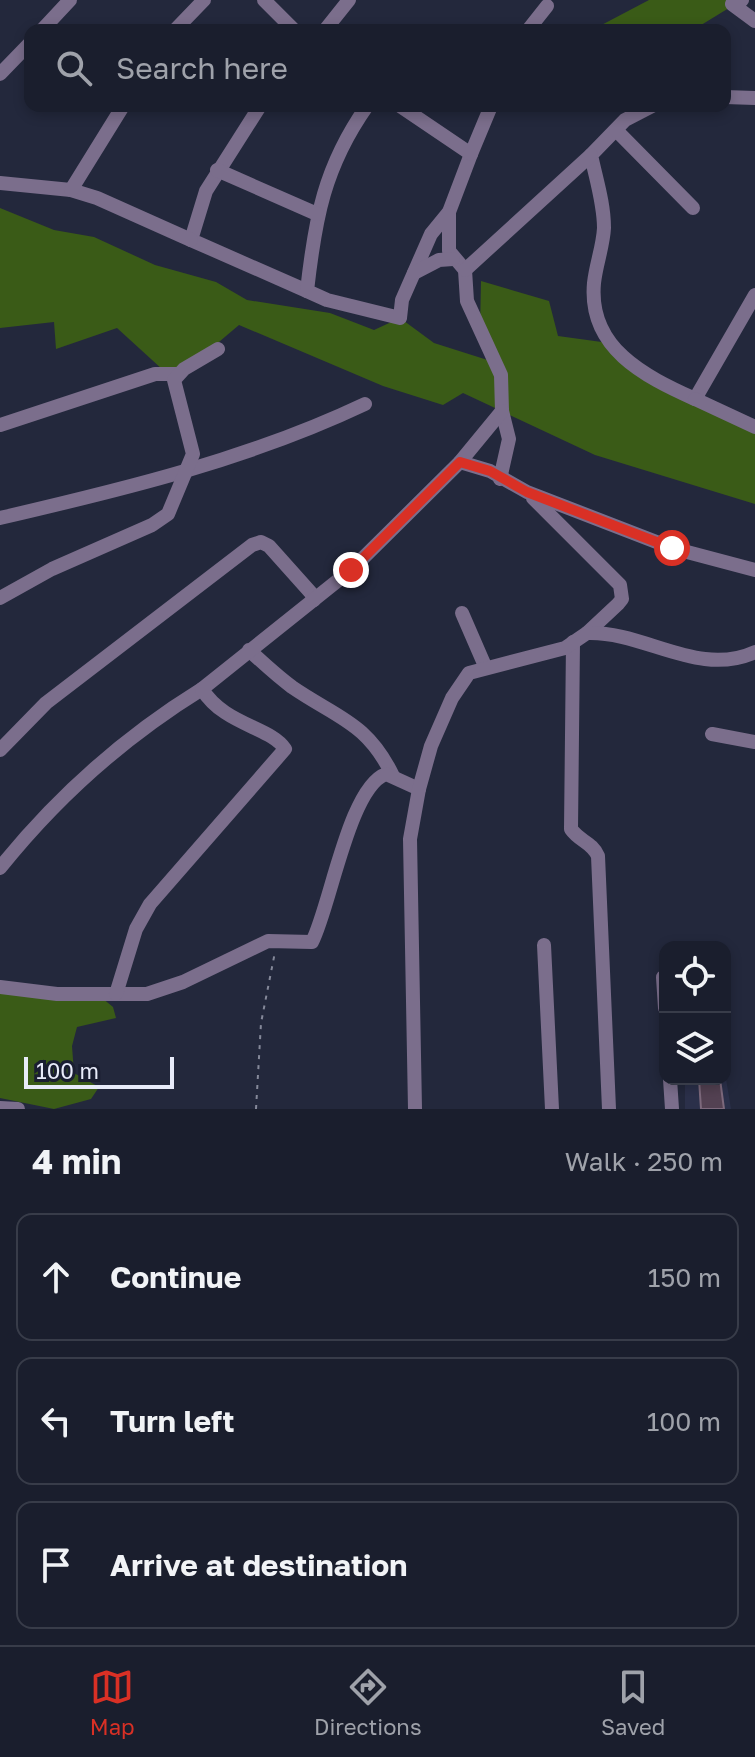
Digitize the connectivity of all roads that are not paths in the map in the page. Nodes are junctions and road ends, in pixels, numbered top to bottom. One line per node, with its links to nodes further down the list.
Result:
1 (70, 0): 8 (street)
2 (204, 0): 9 (street)
3 (264, 0): 10 (street)
4 (349, 0): 11 (street)
5 (742, 0): 7 (street)
6 (547, 2): 12 (street)
7 (755, 21)
8 (48, 24)
9 (181, 24)
10 (288, 24)
11 (330, 24)
12 (532, 24)
13 (24, 49): 14 (street)
14 (0, 74)
15 (731, 97): 16 (street)
16 (755, 98)
17 (119, 112): 28 (street)
18 (256, 112): 26 (street)
19 (364, 112): 31 (street)
20 (409, 112): 24 (street)
21 (488, 112): 24 (street)
22 (637, 112): 23 (street)
23 (616, 130): 25 (street); 29 (street)
24 (471, 154): 30 (street)
25 (591, 155): 34 (street); 40 (street)
26 (217, 170): 31 (street); 32 (street)
27 (0, 183): 28 (street)
28 (71, 190): 32 (street)
29 (693, 208)
30 (449, 212): 33 (street); 35 (street)
31 (317, 214): 36 (street)
32 (191, 240): 36 (street)
33 (453, 259): 34 (street); 35 (street)
34 (465, 270): 42 (street)
35 (414, 273): 36 (street)
36 (307, 291)
37 (755, 295): 40 (street)
38 (218, 349): 39 (street)
39 (177, 374): 43 (street); 46 (street)
40 (695, 399): 44 (street)
41 (365, 404): 46 (street)
42 (502, 411): 45 (street); 47 (street)
43 (0, 425)
44 (755, 427)
45 (460, 462): 47 (street); 52 (street)
46 (188, 471): 49 (street); 51 (street)
47 (500, 479): 48 (street)
48 (527, 492): 50 (street); 54 (street)
49 (0, 518)
50 (755, 570)
51 (0, 598)
52 (314, 600): 56 (street); 62 (street)
53 (462, 613): 58 (street)
54 (587, 633): 55 (street); 57 (street)
55 (573, 642): 58 (street); 74 (street)
56 (249, 650): 59 (street); 63 (street)
57 (755, 652)
58 (485, 666): 64 (street)
59 (202, 689): 65 (street); 68 (street)
60 (712, 734): 61 (street)
61 (755, 742)
62 (0, 750)
63 (393, 776): 64 (street); 68 (street)
64 (419, 789): 72 (street)
65 (0, 868)
66 (544, 945): 73 (street)
67 (0, 987): 68 (street)
68 (116, 994)
69 (670, 1085): 75 (street)
70 (0, 1108): 71 (street)
71 (18, 1109)
72 (415, 1109)
73 (552, 1109)
74 (609, 1109)
75 (672, 1109)

